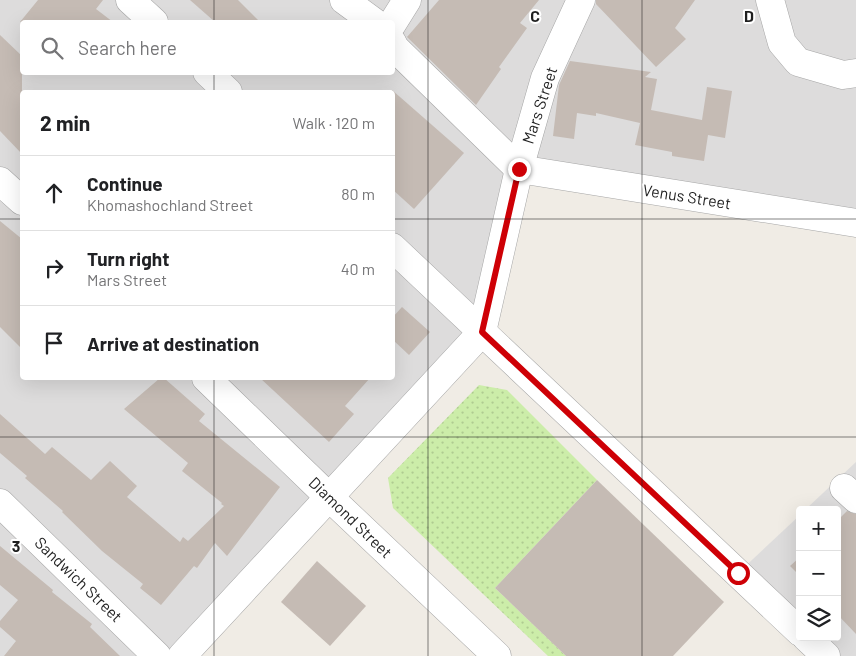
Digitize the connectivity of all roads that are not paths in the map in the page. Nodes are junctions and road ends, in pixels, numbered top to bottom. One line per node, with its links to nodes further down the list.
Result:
1 (130, 0): 6 (street)
2 (344, 0): 7 (street)
3 (407, 0): 8 (street)
4 (581, 0): 13 (street, Mars Street)
5 (770, 0): 10 (street)
6 (152, 20)
7 (371, 20)
8 (394, 20)
9 (395, 48): 13 (street)
10 (856, 74)
11 (210, 75): 12 (street)
12 (226, 90)
13 (519, 169): 16 (street, Venus Street); 18 (street, Mars Street)
14 (0, 181): 15 (street)
15 (20, 200)
16 (856, 223)
17 (395, 251): 18 (street)
18 (482, 332): 20 (street); 22 (street)
19 (208, 380): 20 (street, Diamond Street)
20 (329, 497): 25 (street); 26 (street, Diamond Street)
21 (0, 503): 24 (street, Sandwich Street)
22 (796, 628)
23 (810, 641): 27 (street)
24 (157, 656)
25 (182, 656)
26 (497, 656)
27 (826, 656)

